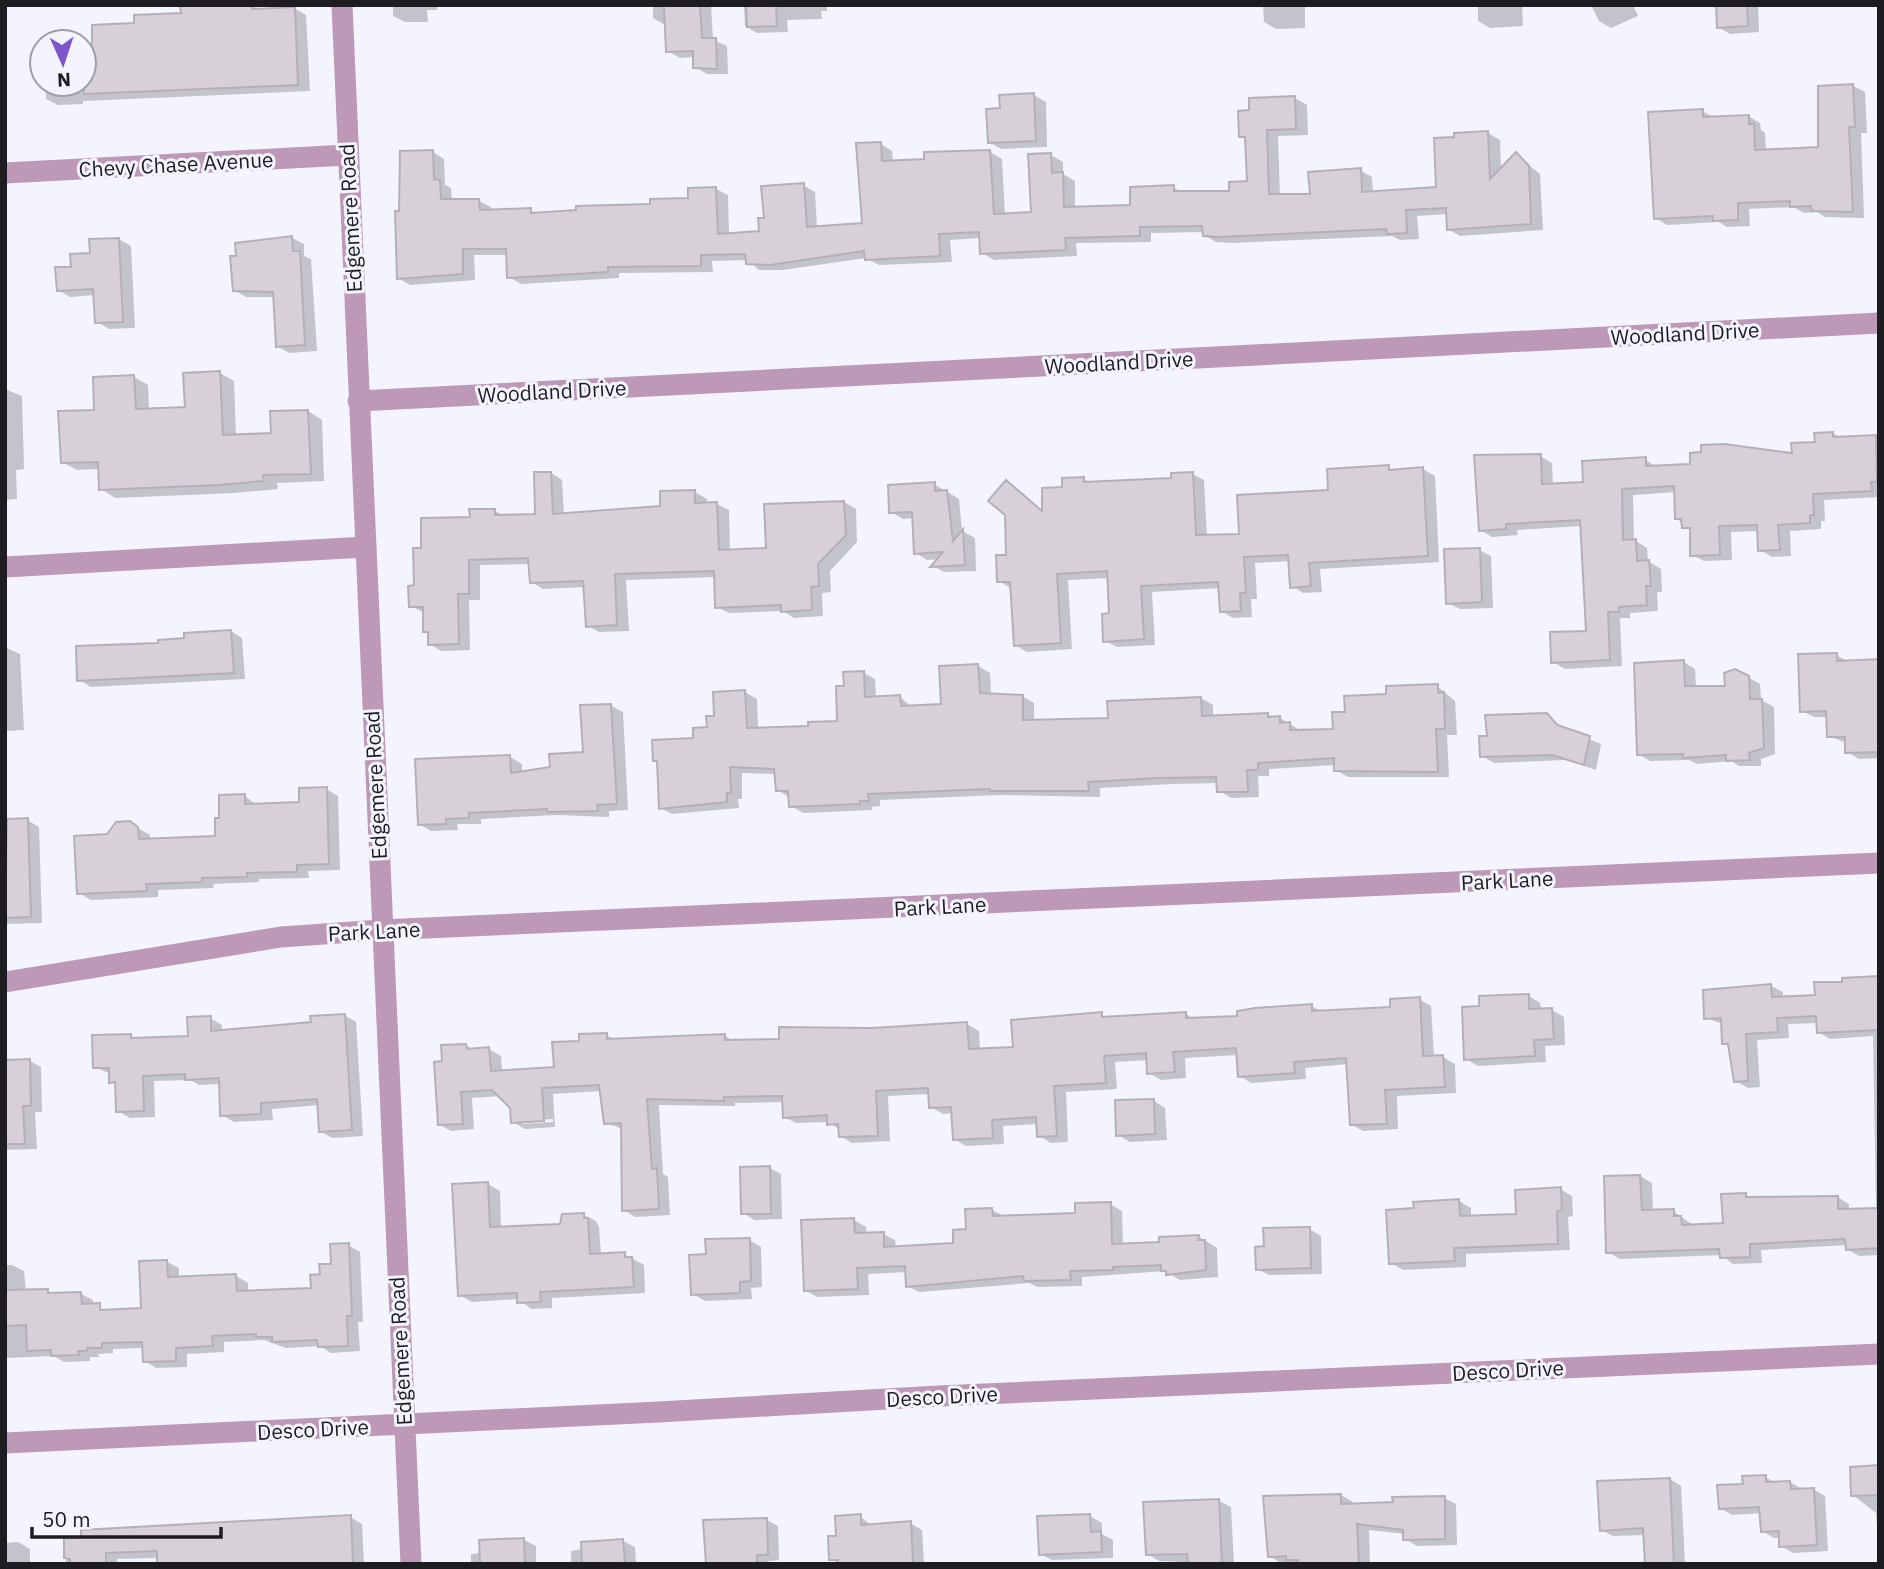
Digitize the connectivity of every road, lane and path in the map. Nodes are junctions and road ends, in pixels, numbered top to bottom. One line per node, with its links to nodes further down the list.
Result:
1 (342, 5): 2 (street, Edgemere Road)
2 (347, 155): 3 (street, Chevy Chase Avenue); 5 (street, Edgemere Road)
3 (5, 173)
4 (1879, 323): 5 (street, Woodland Drive)
5 (358, 401): 6 (street, Edgemere Road)
6 (365, 547): 7 (street); 9 (street, Edgemere Road)
7 (5, 567)
8 (1879, 863): 9 (street, Park Lane)
9 (382, 930): 10 (street, Park Lane); 12 (street, Edgemere Road)
10 (5, 982)
11 (1879, 1354): 12 (street, Desco Drive)
12 (404, 1424): 13 (street, Desco Drive); 14 (street, Edgemere Road)
13 (5, 1443)
14 (411, 1564)

